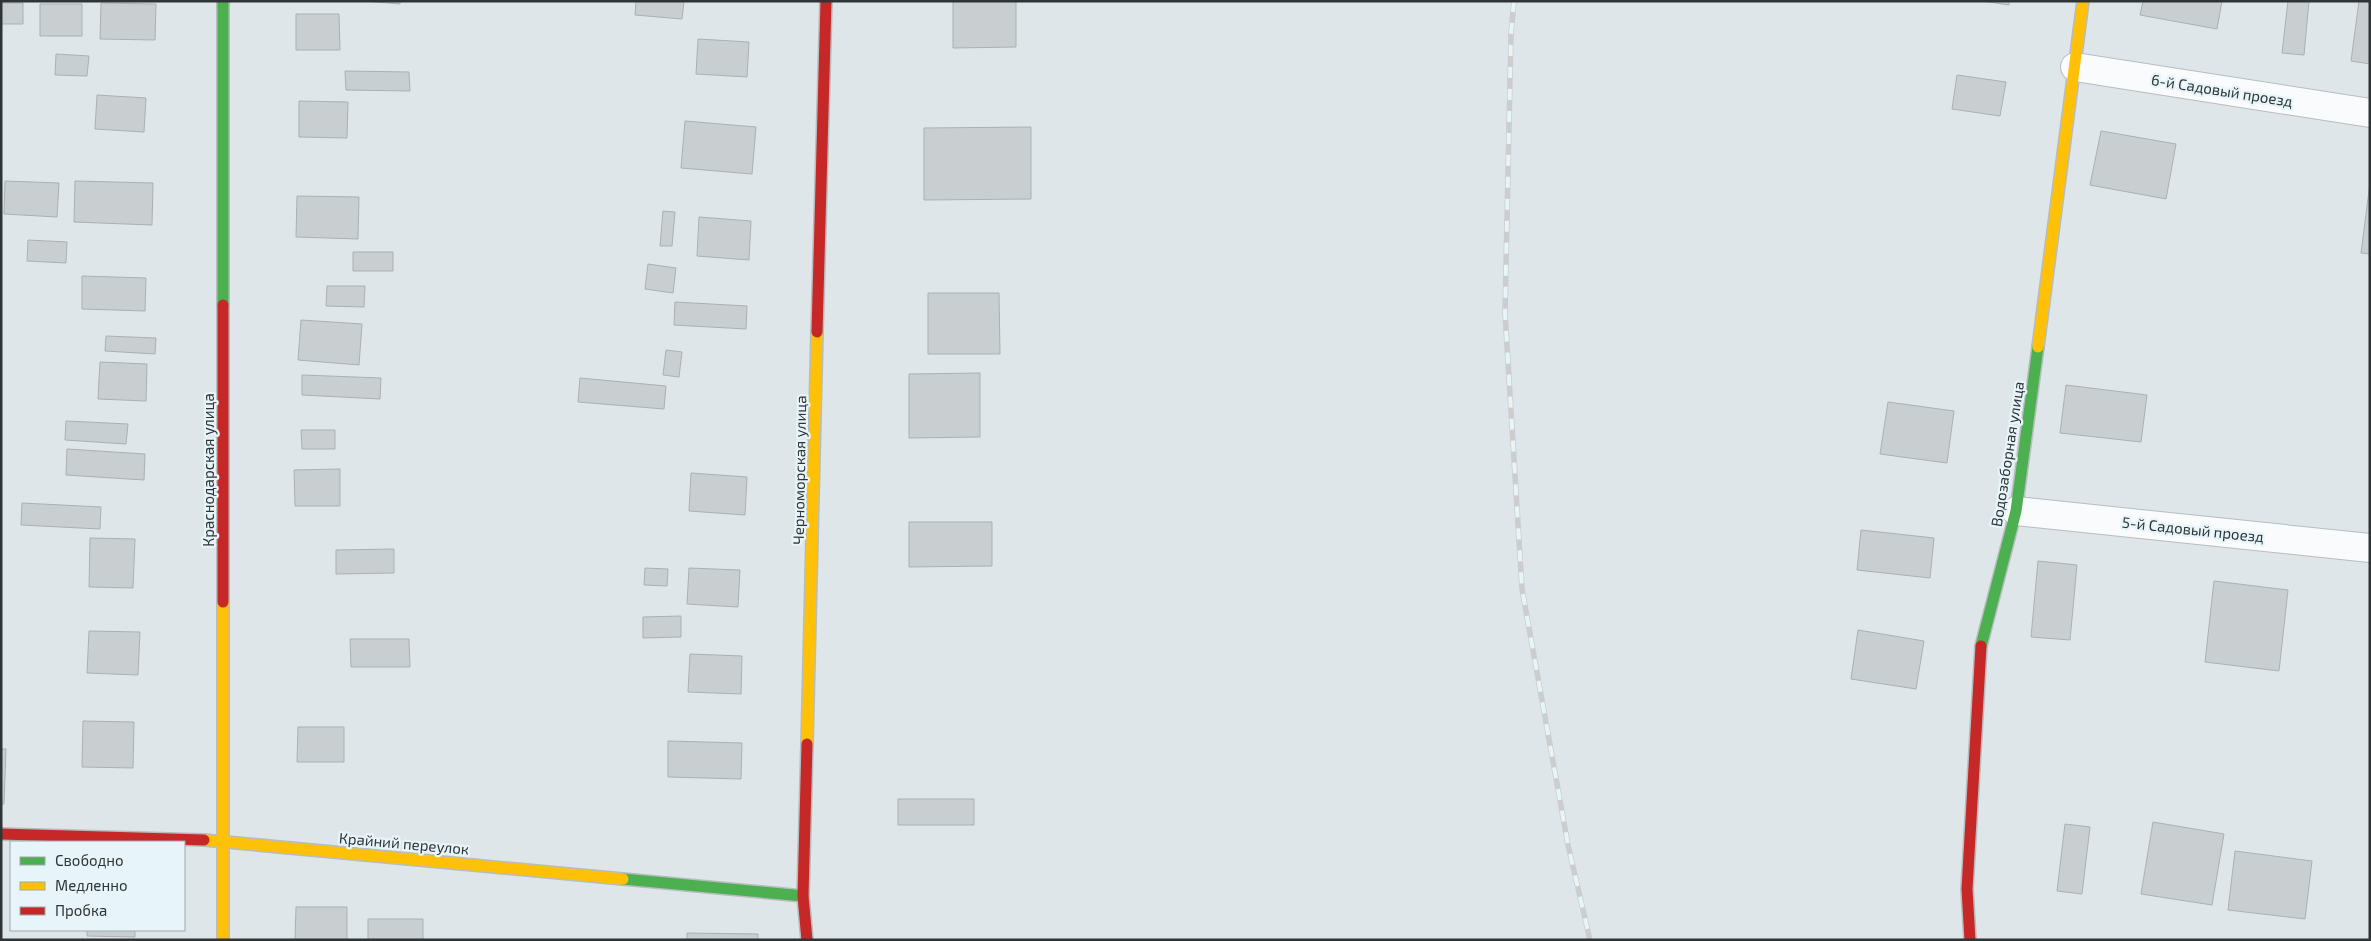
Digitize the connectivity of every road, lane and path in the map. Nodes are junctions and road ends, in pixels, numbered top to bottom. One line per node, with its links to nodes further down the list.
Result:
1 (223, 1): 9 (street, Краснодарская улица)
2 (826, 1): 10 (street, Черноморская улица)
3 (2083, 1): 4 (street, Водозаборная улица)
4 (2075, 67): 5 (street, 6-й Садовый проезд); 6 (street, Водозаборная улица)
5 (2370, 113)
6 (2016, 511): 7 (street, 5-й Садовый проезд); 13 (street, Водозаборная улица)
7 (2370, 548)
8 (1, 834): 9 (street, Крайний переулок)
9 (223, 841): 10 (street, Крайний переулок); 11 (street, Краснодарская улица)
10 (803, 896): 12 (street, Черноморская улица)
11 (223, 940)
12 (807, 940)
13 (1970, 940)

